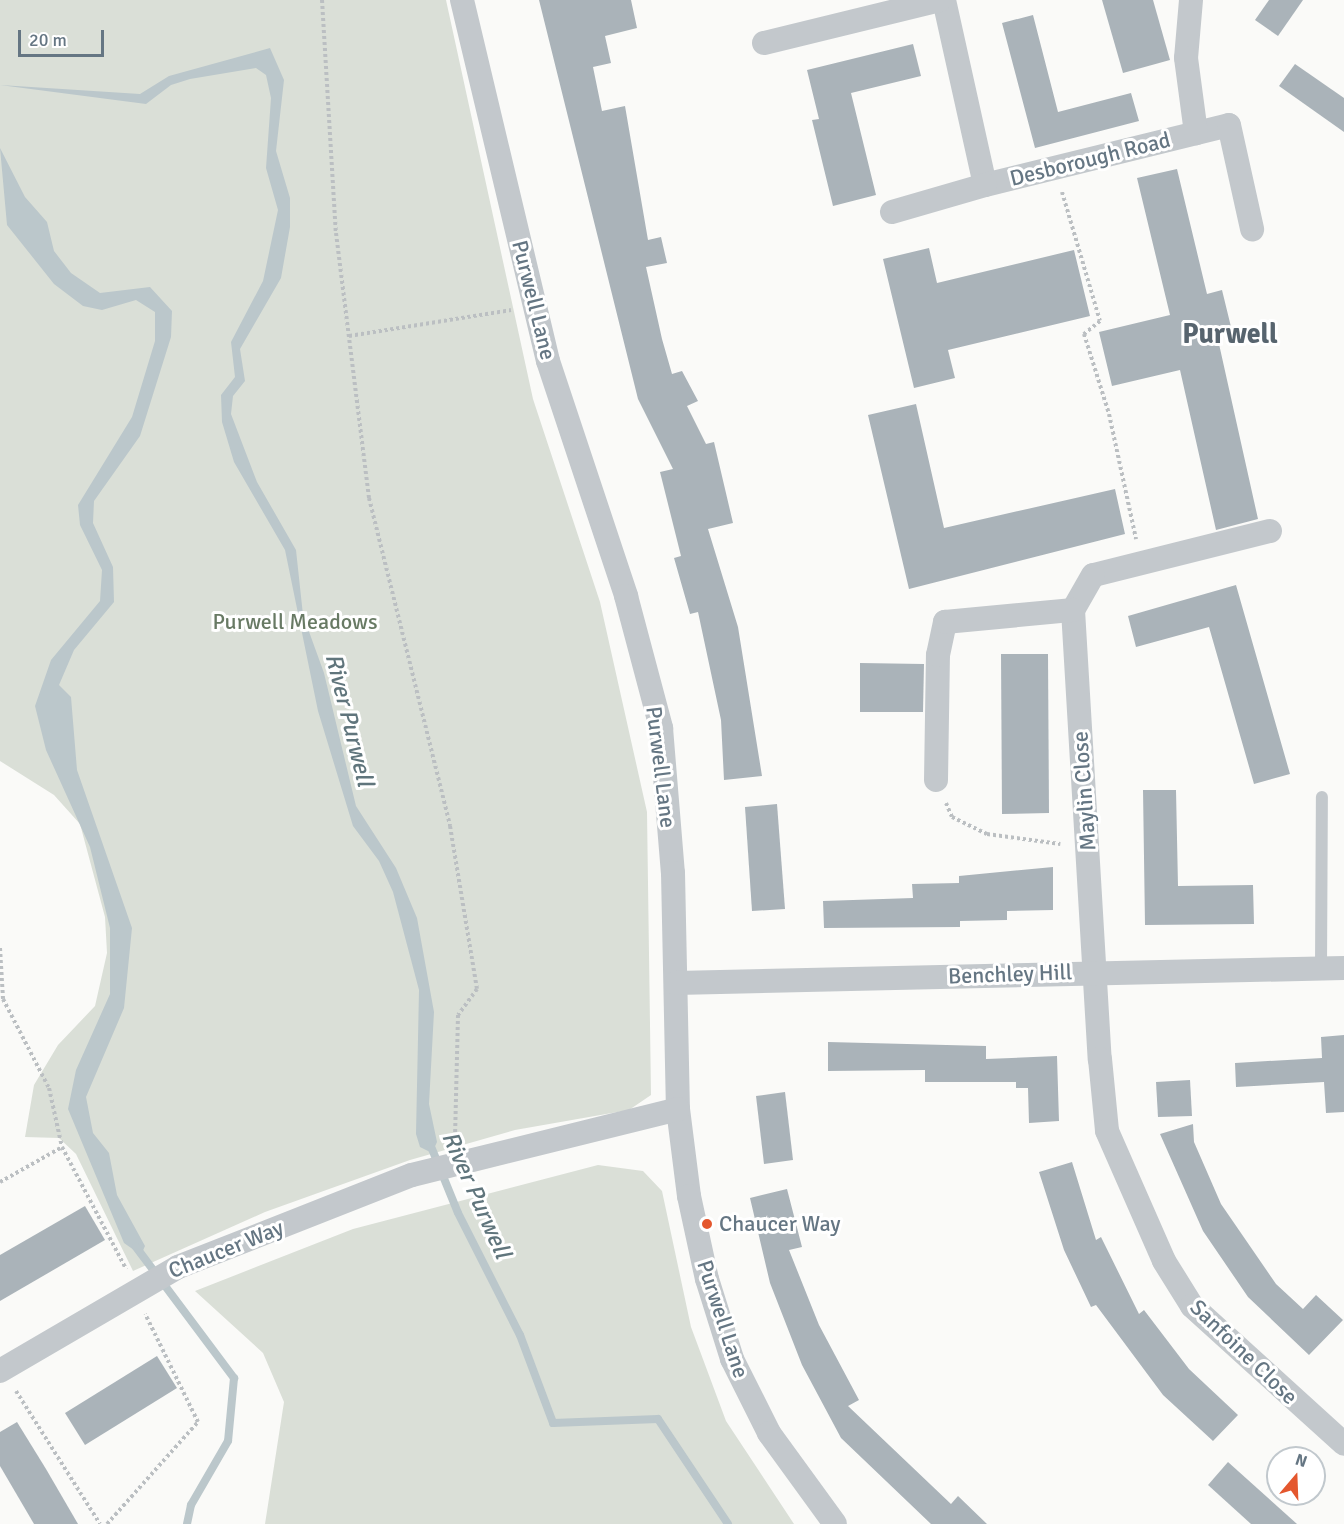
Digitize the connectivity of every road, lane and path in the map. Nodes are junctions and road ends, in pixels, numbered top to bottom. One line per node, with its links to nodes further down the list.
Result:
1 (322, 0): 12 (path)
2 (462, 0): 11 (street, Purwell Lane)
3 (942, 0): 5 (street, Desborough Road); 7 (street, Desborough Road)
4 (1191, 0): 6 (street, Desborough Road)
5 (764, 43)
6 (1196, 133): 7 (street, Desborough Road); 10 (street, Desborough Road)
7 (985, 184): 9 (street, Desborough Road)
8 (1062, 189): 14 (path)
9 (892, 212)
10 (1252, 229)
11 (535, 306): 12 (path); 22 (street, Purwell Lane)
12 (349, 336): 25 (path)
13 (1270, 531): 15 (street)
14 (1138, 552)
15 (1073, 610): 16 (street); 18 (street, Maylin Close)
16 (936, 780): 18 (path)
17 (1322, 797): 20 (lane)
18 (1088, 848): 21 (street, Maylin Close)
19 (0, 948): 24 (path)
20 (1333, 968): 21 (street, Benchley Hill)
21 (1095, 971): 22 (street, Benchley Hill); 29 (street, Sanfoine Close)
22 (676, 983): 23 (street, Purwell Lane)
23 (678, 1109): 25 (street, Chaucer Way); 32 (street, Purwell Lane)
24 (62, 1147): 26 (path); 27 (path)
25 (454, 1164): 27 (street, Chaucer Way)
26 (0, 1182)
27 (141, 1286): 28 (street, Chaucer Way); 31 (path)
28 (4, 1376): 30 (path)
29 (1344, 1444)
30 (100, 1524)
31 (107, 1524)
32 (835, 1524)

